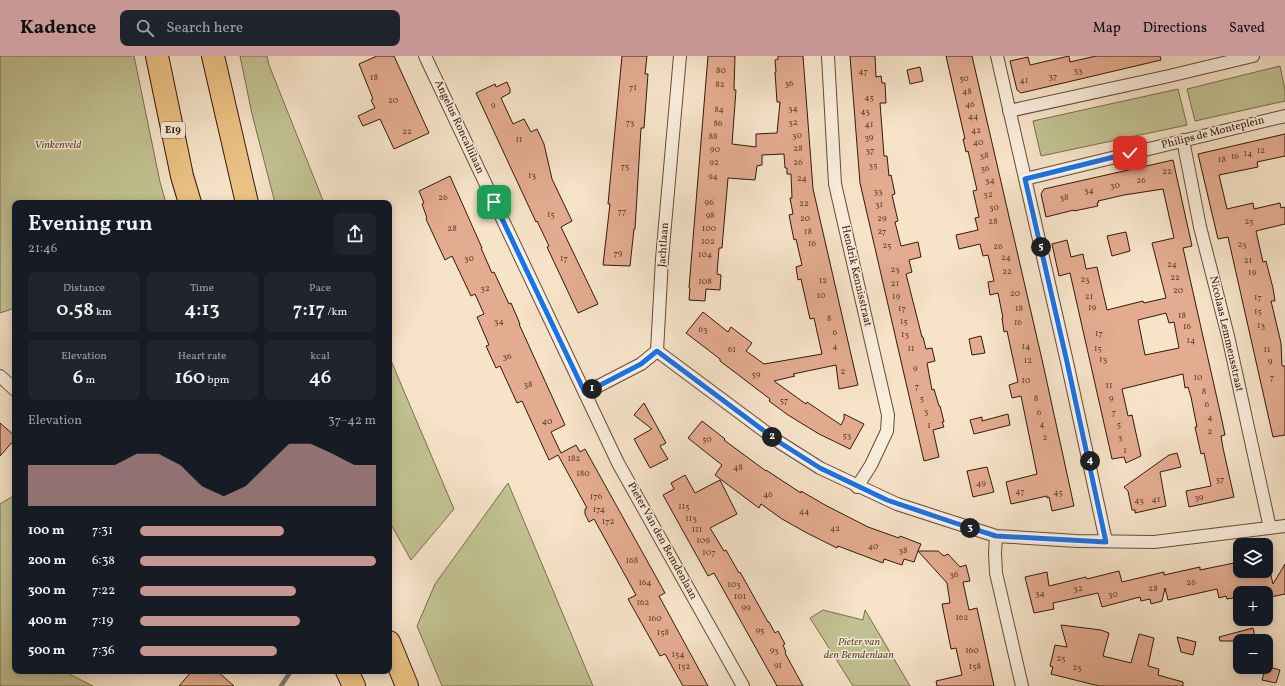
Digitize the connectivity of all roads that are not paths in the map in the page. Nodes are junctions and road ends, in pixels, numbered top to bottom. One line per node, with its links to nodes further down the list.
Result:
1 (157, 56): 12 (highway, E19)
2 (213, 56): 13 (highway)
3 (425, 56): 17 (street, Angelus Roncallilaan)
4 (680, 56): 14 (street, Jachtlaan)
5 (828, 56): 18 (street, Hendrik Kennisstraat)
6 (997, 56): 8 (street)
7 (1253, 56): 8 (street)
8 (1009, 111): 11 (street)
9 (1285, 116): 10 (street, Philips de Monteplein)
10 (1183, 140): 11 (street, Philips de Monteplein); 20 (street, Nicolaas Lemmensstraat)
11 (1025, 179): 22 (street)
12 (189, 200)
13 (246, 200)
14 (657, 351): 17 (street); 18 (street)
15 (0, 376): 16 (street)
16 (12, 387)
17 (585, 393): 27 (street, Pieter Van den Bemdenlaan)
18 (857, 487): 21 (street)
19 (1285, 526): 20 (street)
20 (1270, 528): 22 (street)
21 (996, 536): 22 (street); 28 (street)
22 (1106, 542)
23 (392, 649): 26 (highway)
24 (348, 674): 25 (highway)
25 (354, 686)
26 (407, 686)
27 (743, 686)
28 (1022, 686)

